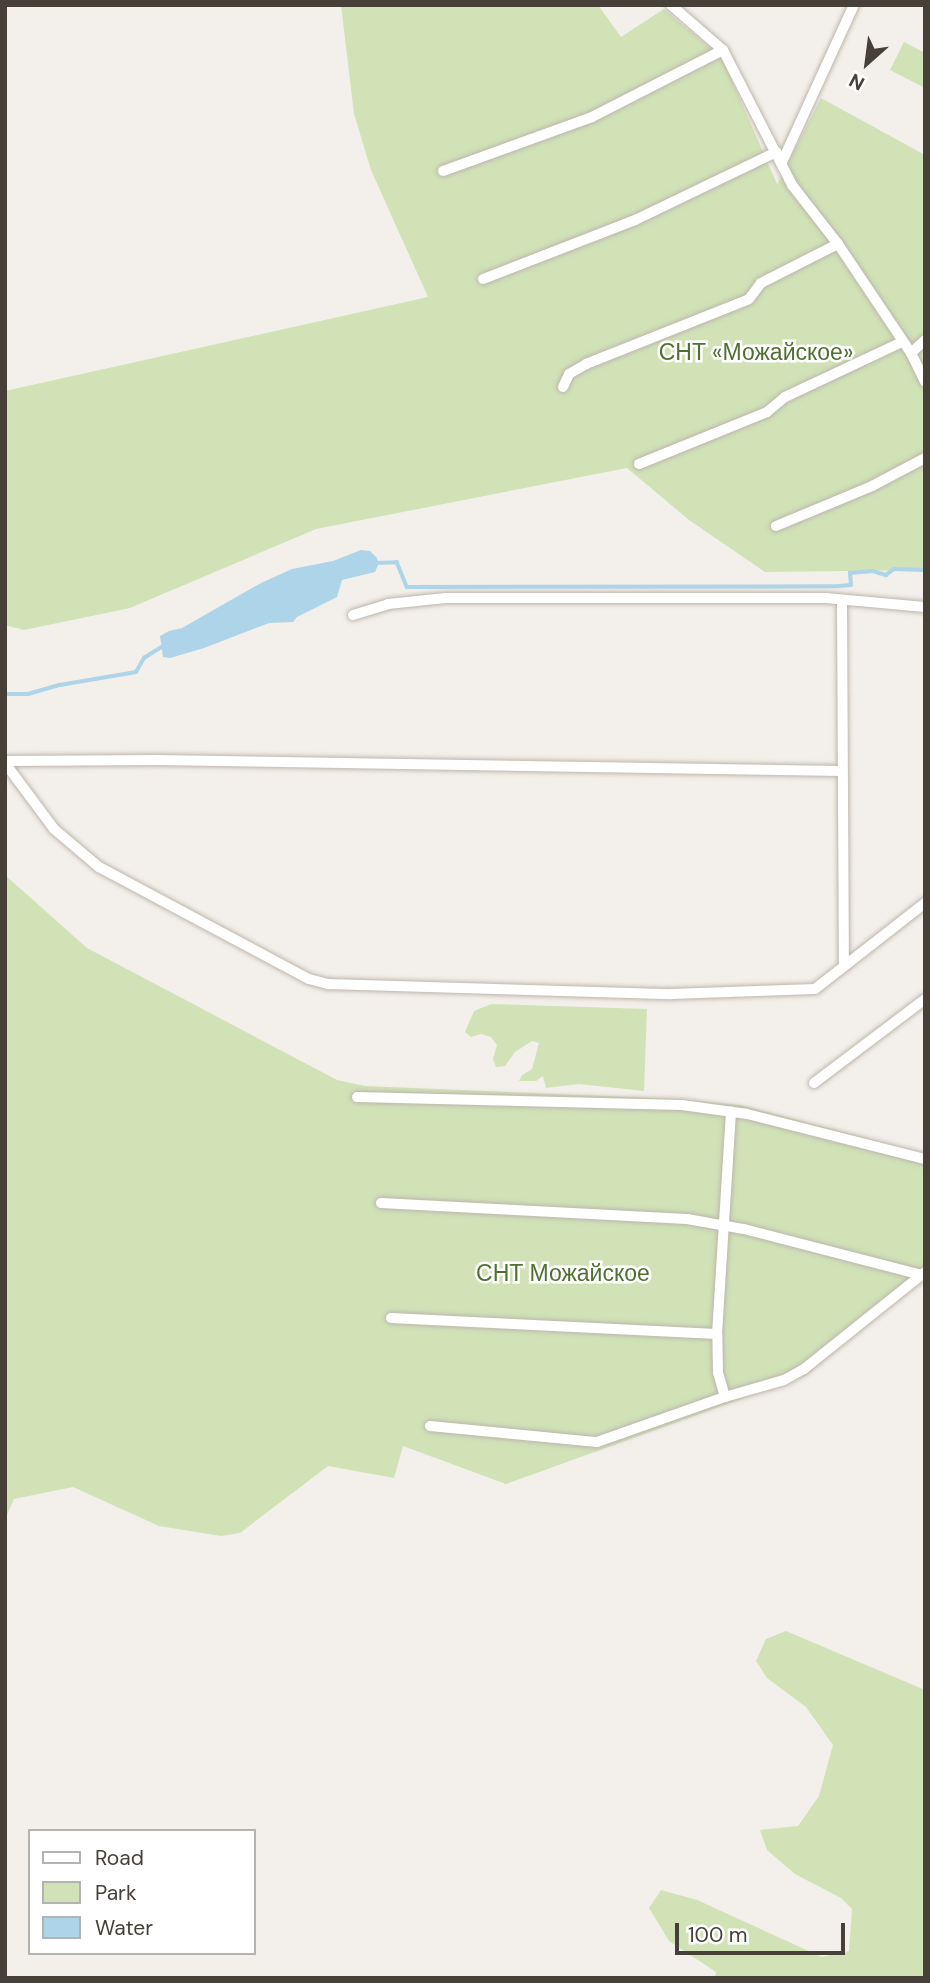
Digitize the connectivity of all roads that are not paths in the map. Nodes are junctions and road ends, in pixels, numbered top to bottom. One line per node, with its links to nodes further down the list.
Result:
1 (671, 5): 3 (street)
2 (854, 5): 5 (street)
3 (723, 50): 4 (street); 6 (street)
4 (776, 152): 5 (street); 8 (street)
5 (782, 162): 7 (street)
6 (443, 170)
7 (838, 244): 10 (street); 13 (street)
8 (483, 279)
9 (925, 340): 11 (street)
10 (902, 342): 11 (street); 15 (street)
11 (911, 353): 12 (street)
12 (925, 382)
13 (563, 387)
14 (925, 458): 16 (street)
15 (639, 464)
16 (776, 526)
17 (842, 602): 18 (street); 19 (street); 21 (street)
18 (925, 607)
19 (353, 615)
20 (5, 762): 21 (street); 23 (street)
21 (841, 771): 23 (street)
22 (925, 904): 23 (street)
23 (844, 965)
24 (925, 999): 25 (street)
25 (814, 1083)
26 (357, 1097): 27 (street)
27 (731, 1111): 28 (street); 30 (street)
28 (925, 1159)
29 (381, 1203): 30 (street)
30 (725, 1224): 31 (street); 33 (street)
31 (923, 1274): 34 (street)
32 (391, 1318): 33 (street)
33 (717, 1334): 34 (street)
34 (725, 1396): 35 (street)
35 (430, 1426)

